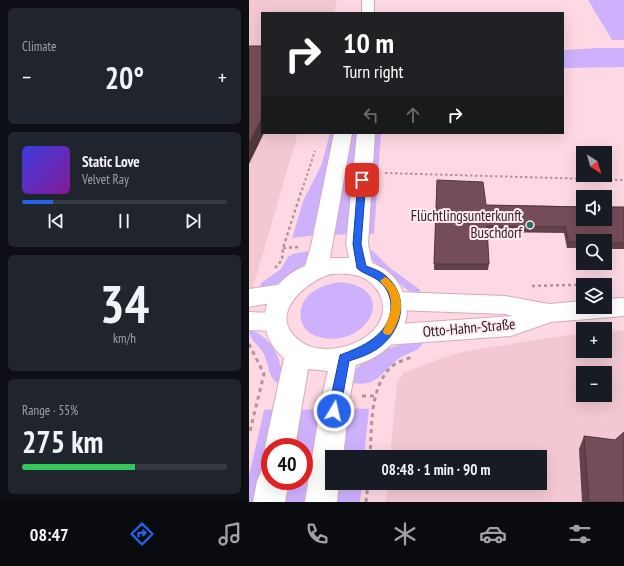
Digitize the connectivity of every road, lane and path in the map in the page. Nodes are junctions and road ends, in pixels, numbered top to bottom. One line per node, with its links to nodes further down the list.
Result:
1 (368, 0): 2 (street)
2 (368, 12)
3 (343, 134): 10 (street)
4 (366, 134): 8 (street)
5 (317, 147): 9 (path)
6 (383, 173): 7 (path)
7 (624, 180)
8 (361, 268): 10 (street); 13 (street)
9 (274, 270)
10 (315, 270): 11 (street)
11 (284, 293): 12 (street); 17 (street)
12 (249, 298)
13 (396, 301): 15 (street, Otto-Hahn-Straße); 18 (street)
14 (624, 307): 15 (street, Otto-Hahn-Straße)
15 (551, 313): 18 (street, Otto-Hahn-Straße)
16 (249, 321): 17 (street)
17 (274, 322): 20 (street)
18 (385, 335): 22 (street)
19 (251, 344): 23 (path)
20 (298, 354): 22 (street); 24 (street)
21 (415, 356): 25 (path)
22 (344, 359): 29 (street)
23 (249, 435)
24 (282, 438)
25 (371, 450)
26 (271, 490): 28 (street)
27 (367, 490): 30 (path)
28 (269, 502)
29 (321, 502)
30 (366, 502)

